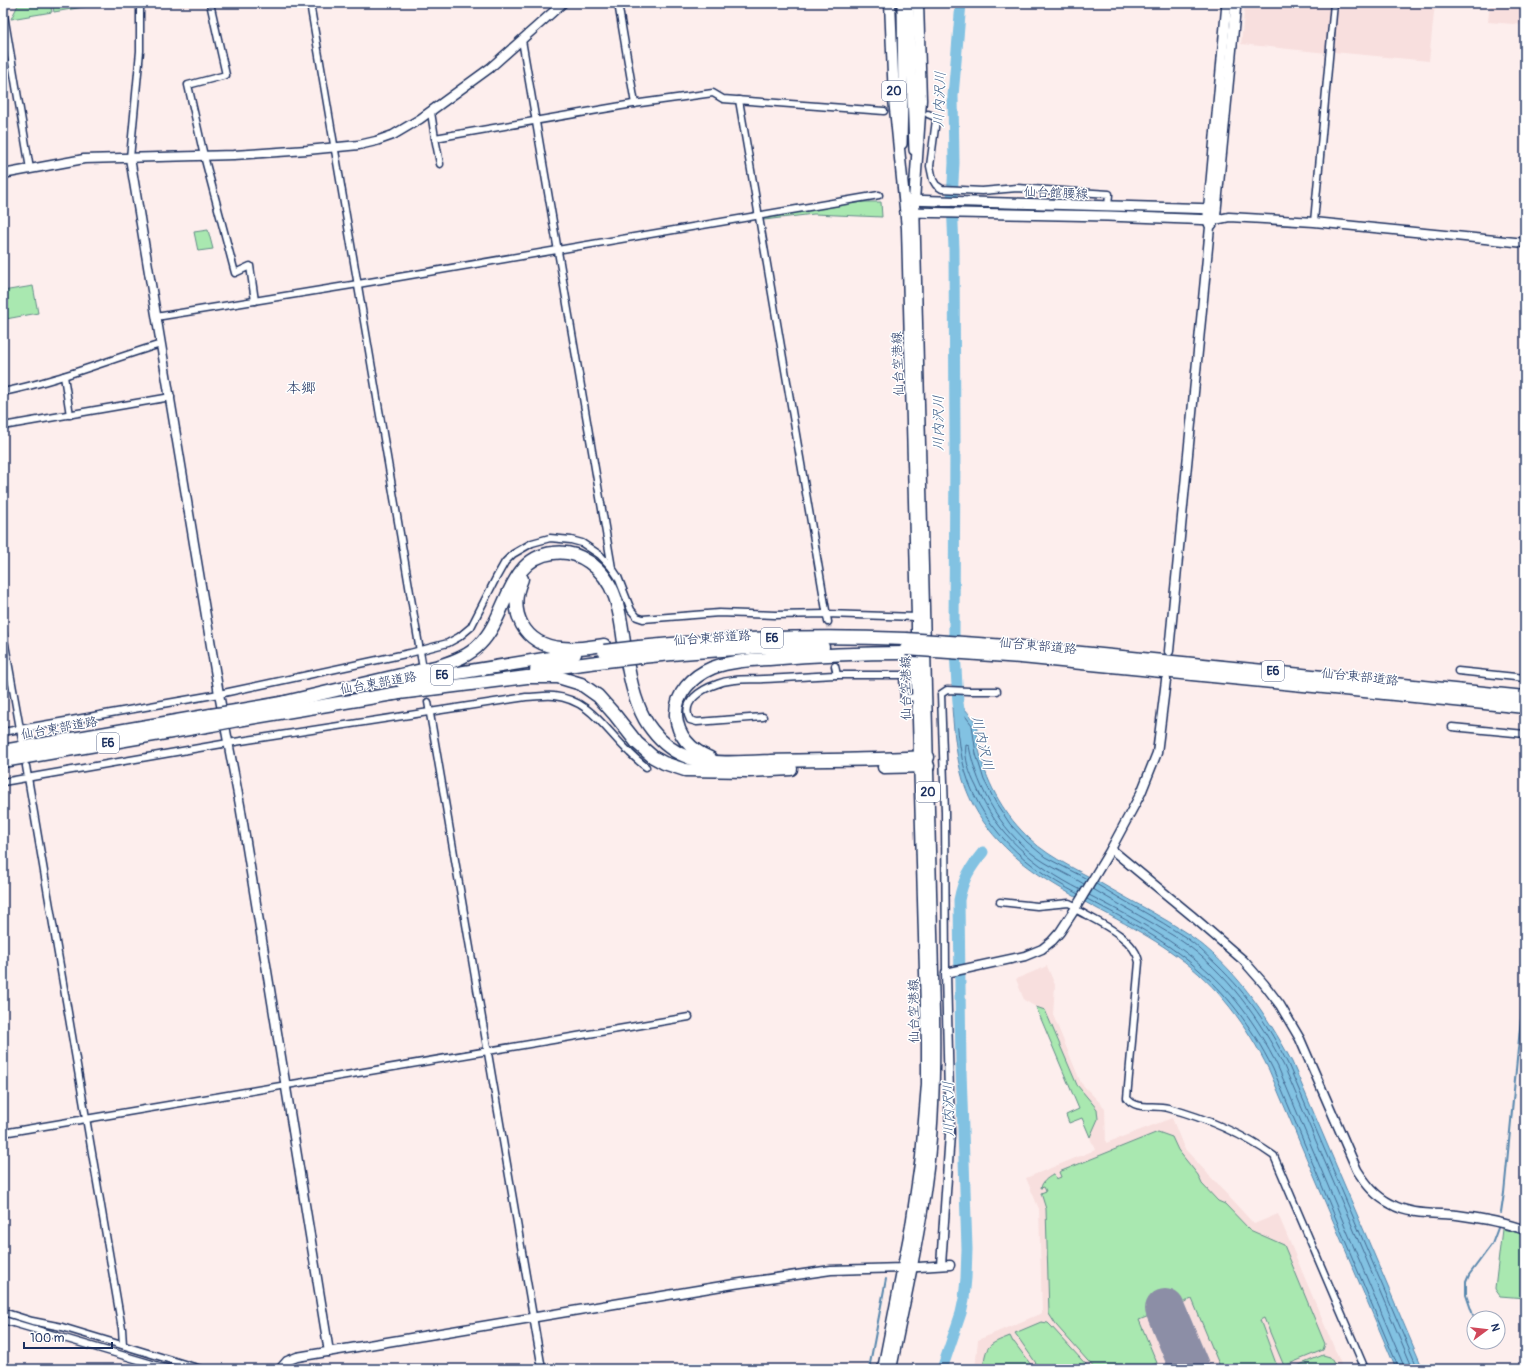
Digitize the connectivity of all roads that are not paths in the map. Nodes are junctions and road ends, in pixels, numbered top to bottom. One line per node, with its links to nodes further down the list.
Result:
1 (140, 3): 24 (street)
2 (210, 3): 23 (street)
3 (310, 3): 22 (street)
4 (563, 3): 14 (street)
5 (618, 3): 16 (street)
6 (890, 3): 28 (main road, 仙台空港線 / 20)
7 (902, 3): 28 (main road)
8 (909, 3): 29 (main road)
9 (918, 3): 29 (main road, 仙台空港線 / 20)
10 (1227, 3): 33 (main road)
11 (1236, 3): 33 (main road)
12 (1334, 3): 37 (street)
13 (3, 10): 26 (street)
14 (522, 40): 18 (street); 20 (street)
15 (739, 100): 16 (street); 17 (street); 35 (street)
16 (635, 104): 20 (street)
17 (884, 111)
18 (431, 112): 21 (street); 22 (street)
19 (928, 114): 32 (street)
20 (535, 121): 21 (street); 40 (street)
21 (435, 138): 25 (street)
22 (334, 148): 23 (street); 41 (street)
23 (204, 156): 24 (street); 42 (street)
24 (130, 158): 26 (street); 43 (street)
25 (440, 164)
26 (30, 169): 27 (street)
27 (3, 174)
28 (901, 179): 31 (main road, 仙台空港線 / 20)
29 (915, 179): 31 (main road, 仙台空港線 / 20)
30 (879, 196): 35 (street)
31 (909, 200): 32 (main road, 仙台館腰線); 34 (main road, 仙台空港線 / 20)
32 (1108, 206): 33 (main road, 仙台館腰線)
33 (1212, 209): 36 (street); 38 (main road)
34 (910, 211): 38 (main road, 仙台館腰線); 52 (main road, 仙台空港線 / 20); 88 (main road, 仙台空港線 / 20)
35 (759, 216): 40 (street); 51 (street)
36 (1229, 217): 37 (street); 38 (street)
37 (1314, 222): 39 (street)
38 (1211, 223): 57 (street)
39 (1525, 243)
40 (558, 250): 41 (street); 50 (street)
41 (358, 284): 42 (street); 58 (street)
42 (256, 301): 43 (street)
43 (156, 317): 44 (street)
44 (161, 344): 45 (street); 47 (street)
45 (64, 376): 46 (street); 48 (street)
46 (3, 392)
47 (171, 397): 48 (street); 68 (street)
48 (70, 416): 49 (street)
49 (3, 426)
50 (612, 568): 51 (street); 58 (street)
51 (826, 614): 52 (street); 53 (street)
52 (917, 618): 70 (main road, 仙台空港線 / 20)
53 (828, 622)
54 (3, 633): 80 (street)
55 (906, 647): 56 (highway, 仙台東部道路 / E6); 56 (highway, 仙台東部道路 / E6); 60 (highway, 仙台東部道路 / E6, bridge); 60 (highway, 仙台東部道路 / E6, bridge); 87 (highway)
56 (640, 648): 59 (highway, 仙台東部道路 / E6, bridge)
57 (1169, 650)
58 (420, 651): 61 (street); 68 (street)
59 (605, 652): 69 (highway, 仙台東部道路 / E6); 73 (highway, 仙台東部道路 / E6); 91 (highway)
60 (1021, 652): 71 (highway, 仙台東部道路 / E6); 74 (highway, 仙台東部道路 / E6)
61 (422, 663)
62 (835, 666): 64 (street)
63 (1458, 671): 65 (street)
64 (837, 675): 70 (street); 77 (street)
65 (1525, 678)
66 (1166, 680): 94 (street)
67 (997, 691): 97 (street)
68 (219, 694): 80 (street); 84 (street)
69 (391, 694): 76 (highway, 仙台東部道路 / E6); 91 (highway)
70 (918, 697): 88 (main road, 仙台空港線 / 20)
71 (1525, 697)
72 (428, 702): 75 (street)
73 (281, 703): 76 (highway, 仙台東部道路 / E6); 87 (highway)
74 (1525, 707)
75 (430, 712): 84 (street); 90 (street); 99 (street)
76 (237, 715): 78 (highway, 仙台東部道路 / E6, bridge)
77 (763, 717)
78 (211, 720): 85 (highway, 仙台東部道路 / E6); 86 (highway, 仙台東部道路 / E6)
79 (1452, 727): 82 (street)
80 (20, 729): 81 (street); 83 (street)
81 (3, 732)
82 (1525, 734)
83 (22, 740)
84 (228, 743): 92 (street); 100 (street)
85 (3, 751)
86 (3, 761)
87 (716, 761): 88 (highway)
88 (924, 762): 91 (highway); 106 (main road, 仙台空港線 / 20)
89 (26, 766): 92 (street)
90 (646, 767)
91 (702, 770)
92 (28, 777): 93 (street); 101 (street)
93 (3, 782)
94 (1111, 849): 96 (street); 103 (street)
95 (1000, 902): 96 (street)
96 (1077, 907): 97 (street); 118 (street)
97 (948, 972): 105 (street)
98 (689, 1017): 99 (street)
99 (489, 1052): 100 (street); 108 (street)
100 (286, 1086): 101 (street); 111 (street)
101 (86, 1120): 102 (street); 110 (street)
102 (3, 1133)
103 (1525, 1230)
104 (950, 1265): 105 (street)
105 (941, 1266): 106 (street)
106 (907, 1268): 108 (street); 116 (main road, 仙台空港線 / 20); 117 (main road, 仙台空港線 / 20)
107 (3, 1312): 110 (street)
108 (533, 1317): 111 (street); 115 (street)
109 (3, 1320): 112 (street)
110 (123, 1345): 113 (street)
111 (329, 1352): 114 (street)
112 (169, 1369)
113 (202, 1369)
114 (280, 1369)
115 (542, 1369)
116 (883, 1369)
117 (891, 1369)
118 (1365, 1369)

